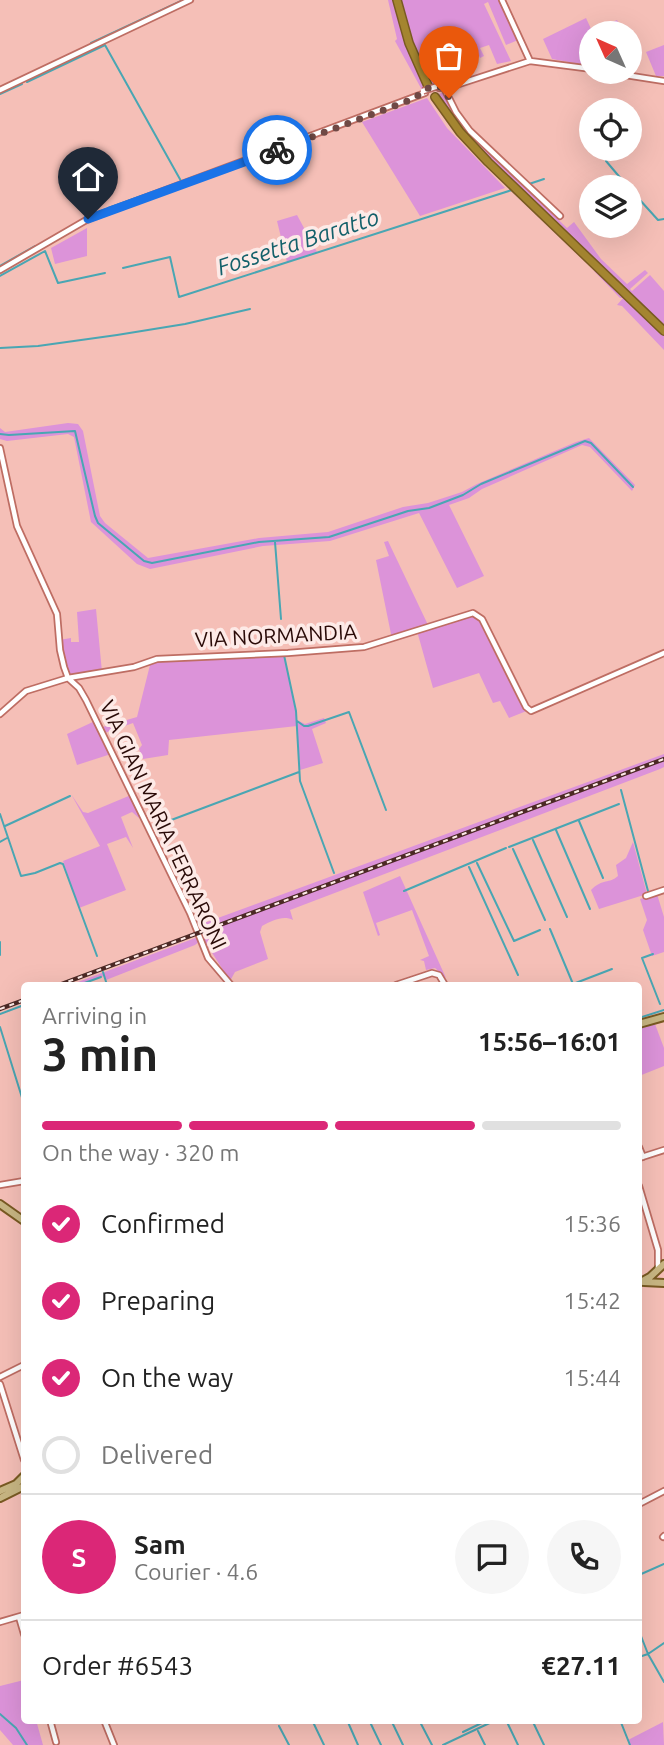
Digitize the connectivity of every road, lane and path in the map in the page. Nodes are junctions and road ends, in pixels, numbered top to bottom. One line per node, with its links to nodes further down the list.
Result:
1 (190, 0): 9 (street)
2 (397, 0): 10 (highway)
3 (502, 0): 4 (street)
4 (530, 61): 5 (street); 8 (street)
5 (579, 67)
6 (642, 78): 7 (street)
7 (664, 82)
8 (443, 87): 10 (street, bridge); 12 (street)
9 (0, 90)
10 (425, 90): 13 (street)
11 (435, 97): 14 (highway)
12 (560, 216)
13 (0, 270)
14 (664, 331)
15 (0, 448): 17 (street, VIA GIAN MARIA FERRARONI)
16 (664, 653): 17 (street, VIA NORMANDIA)
17 (68, 678): 18 (street); 21 (street, VIA GIAN MARIA FERRARONI)
18 (0, 714)
19 (664, 890): 20 (street)
20 (646, 896)
21 (228, 982)
22 (404, 982): 23 (street)
23 (443, 982)
24 (664, 1017): 25 (main road)
25 (642, 1023)
26 (664, 1150): 27 (street)
27 (642, 1158)
28 (21, 1182): 29 (street)
29 (0, 1185)
30 (642, 1196): 33 (street)
31 (0, 1204): 32 (main road)
32 (21, 1219)
33 (658, 1251): 34 (street); 36 (street)
34 (664, 1258)
35 (664, 1264): 36 (main road)
36 (658, 1270): 37 (main road); 38 (main road)
37 (642, 1282)
38 (663, 1282): 39 (main road)
39 (642, 1283)
40 (21, 1366): 41 (street)
41 (0, 1377)
42 (0, 1384): 43 (street)
43 (21, 1447)
44 (21, 1479): 46 (main road)
45 (21, 1487): 48 (main road)
46 (0, 1491)
47 (664, 1491): 49 (street)
48 (0, 1497)
49 (642, 1502)
50 (21, 1616): 51 (street)
51 (0, 1622)
52 (51, 1724): 54 (street)
53 (106, 1724): 55 (street)
54 (56, 1742)
55 (114, 1745)

